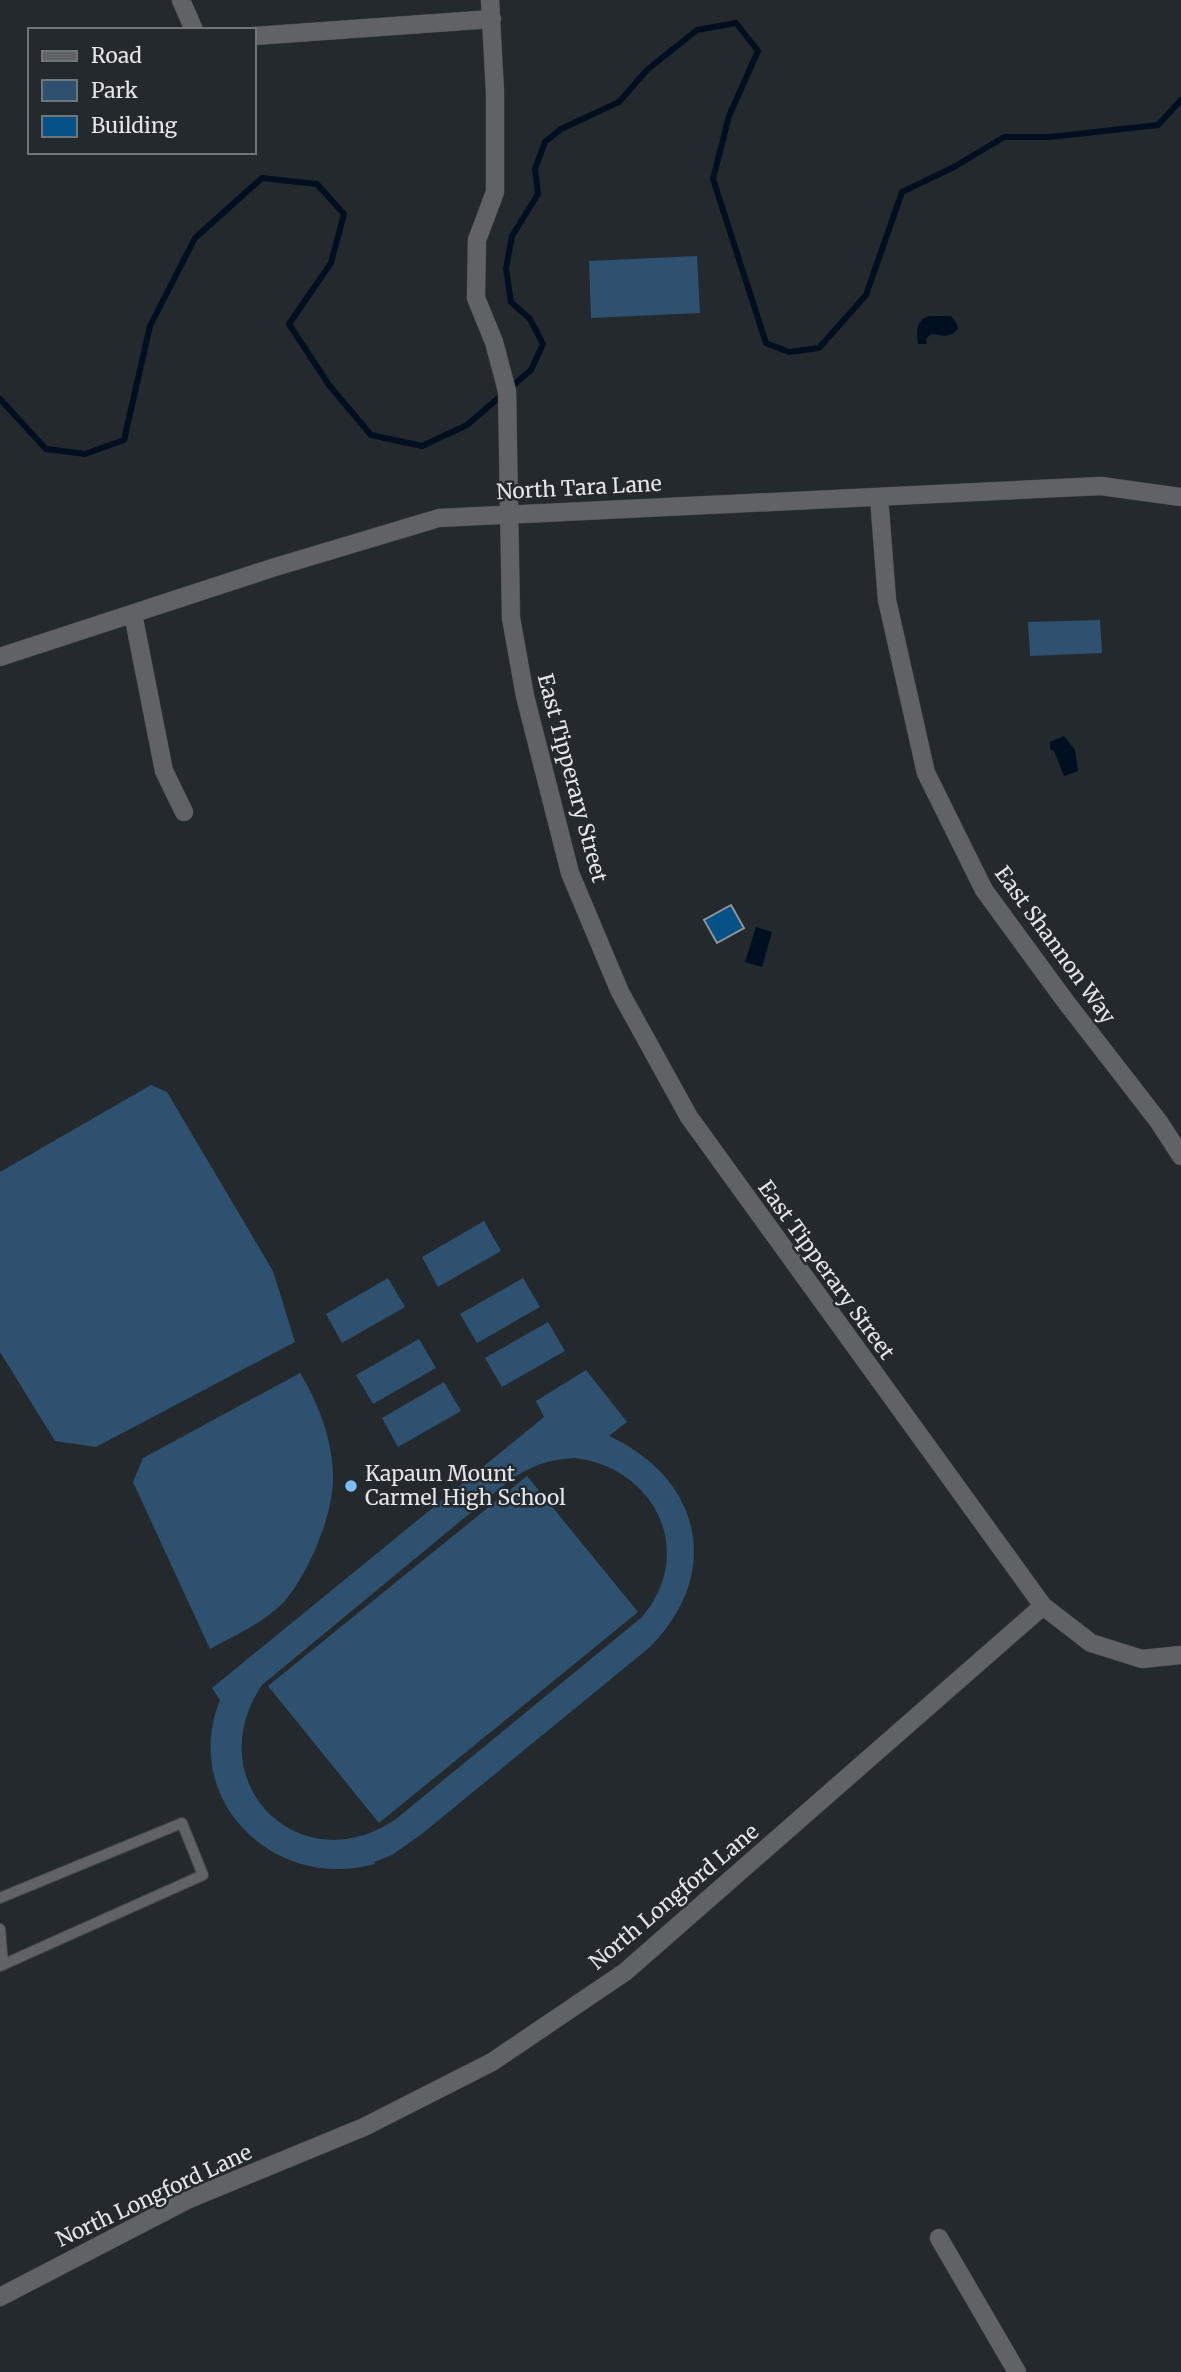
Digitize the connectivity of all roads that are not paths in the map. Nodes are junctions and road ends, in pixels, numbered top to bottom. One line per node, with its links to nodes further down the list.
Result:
1 (181, 0): 4 (street)
2 (490, 0): 3 (street, East Tipperary Street)
3 (492, 19): 5 (street); 8 (street, East Tipperary Street)
4 (193, 28)
5 (256, 36)
6 (879, 497): 7 (street, North Tara Lane); 8 (street, North Tara Lane); 12 (street, East Shannon Way)
7 (1181, 497)
8 (509, 513): 9 (street, North Tara Lane); 13 (street, East Tipperary Street)
9 (132, 614): 10 (street, North Tara Lane); 11 (street)
10 (0, 657)
11 (184, 813)
12 (1181, 1156)
13 (1043, 1606): 14 (street); 19 (street, North Longford Lane)
14 (1181, 1654)
15 (0, 1898): 17 (lane)
16 (0, 1928): 17 (lane)
17 (1, 1966)
18 (939, 2238): 20 (street)
19 (0, 2297)
20 (1017, 2372)

